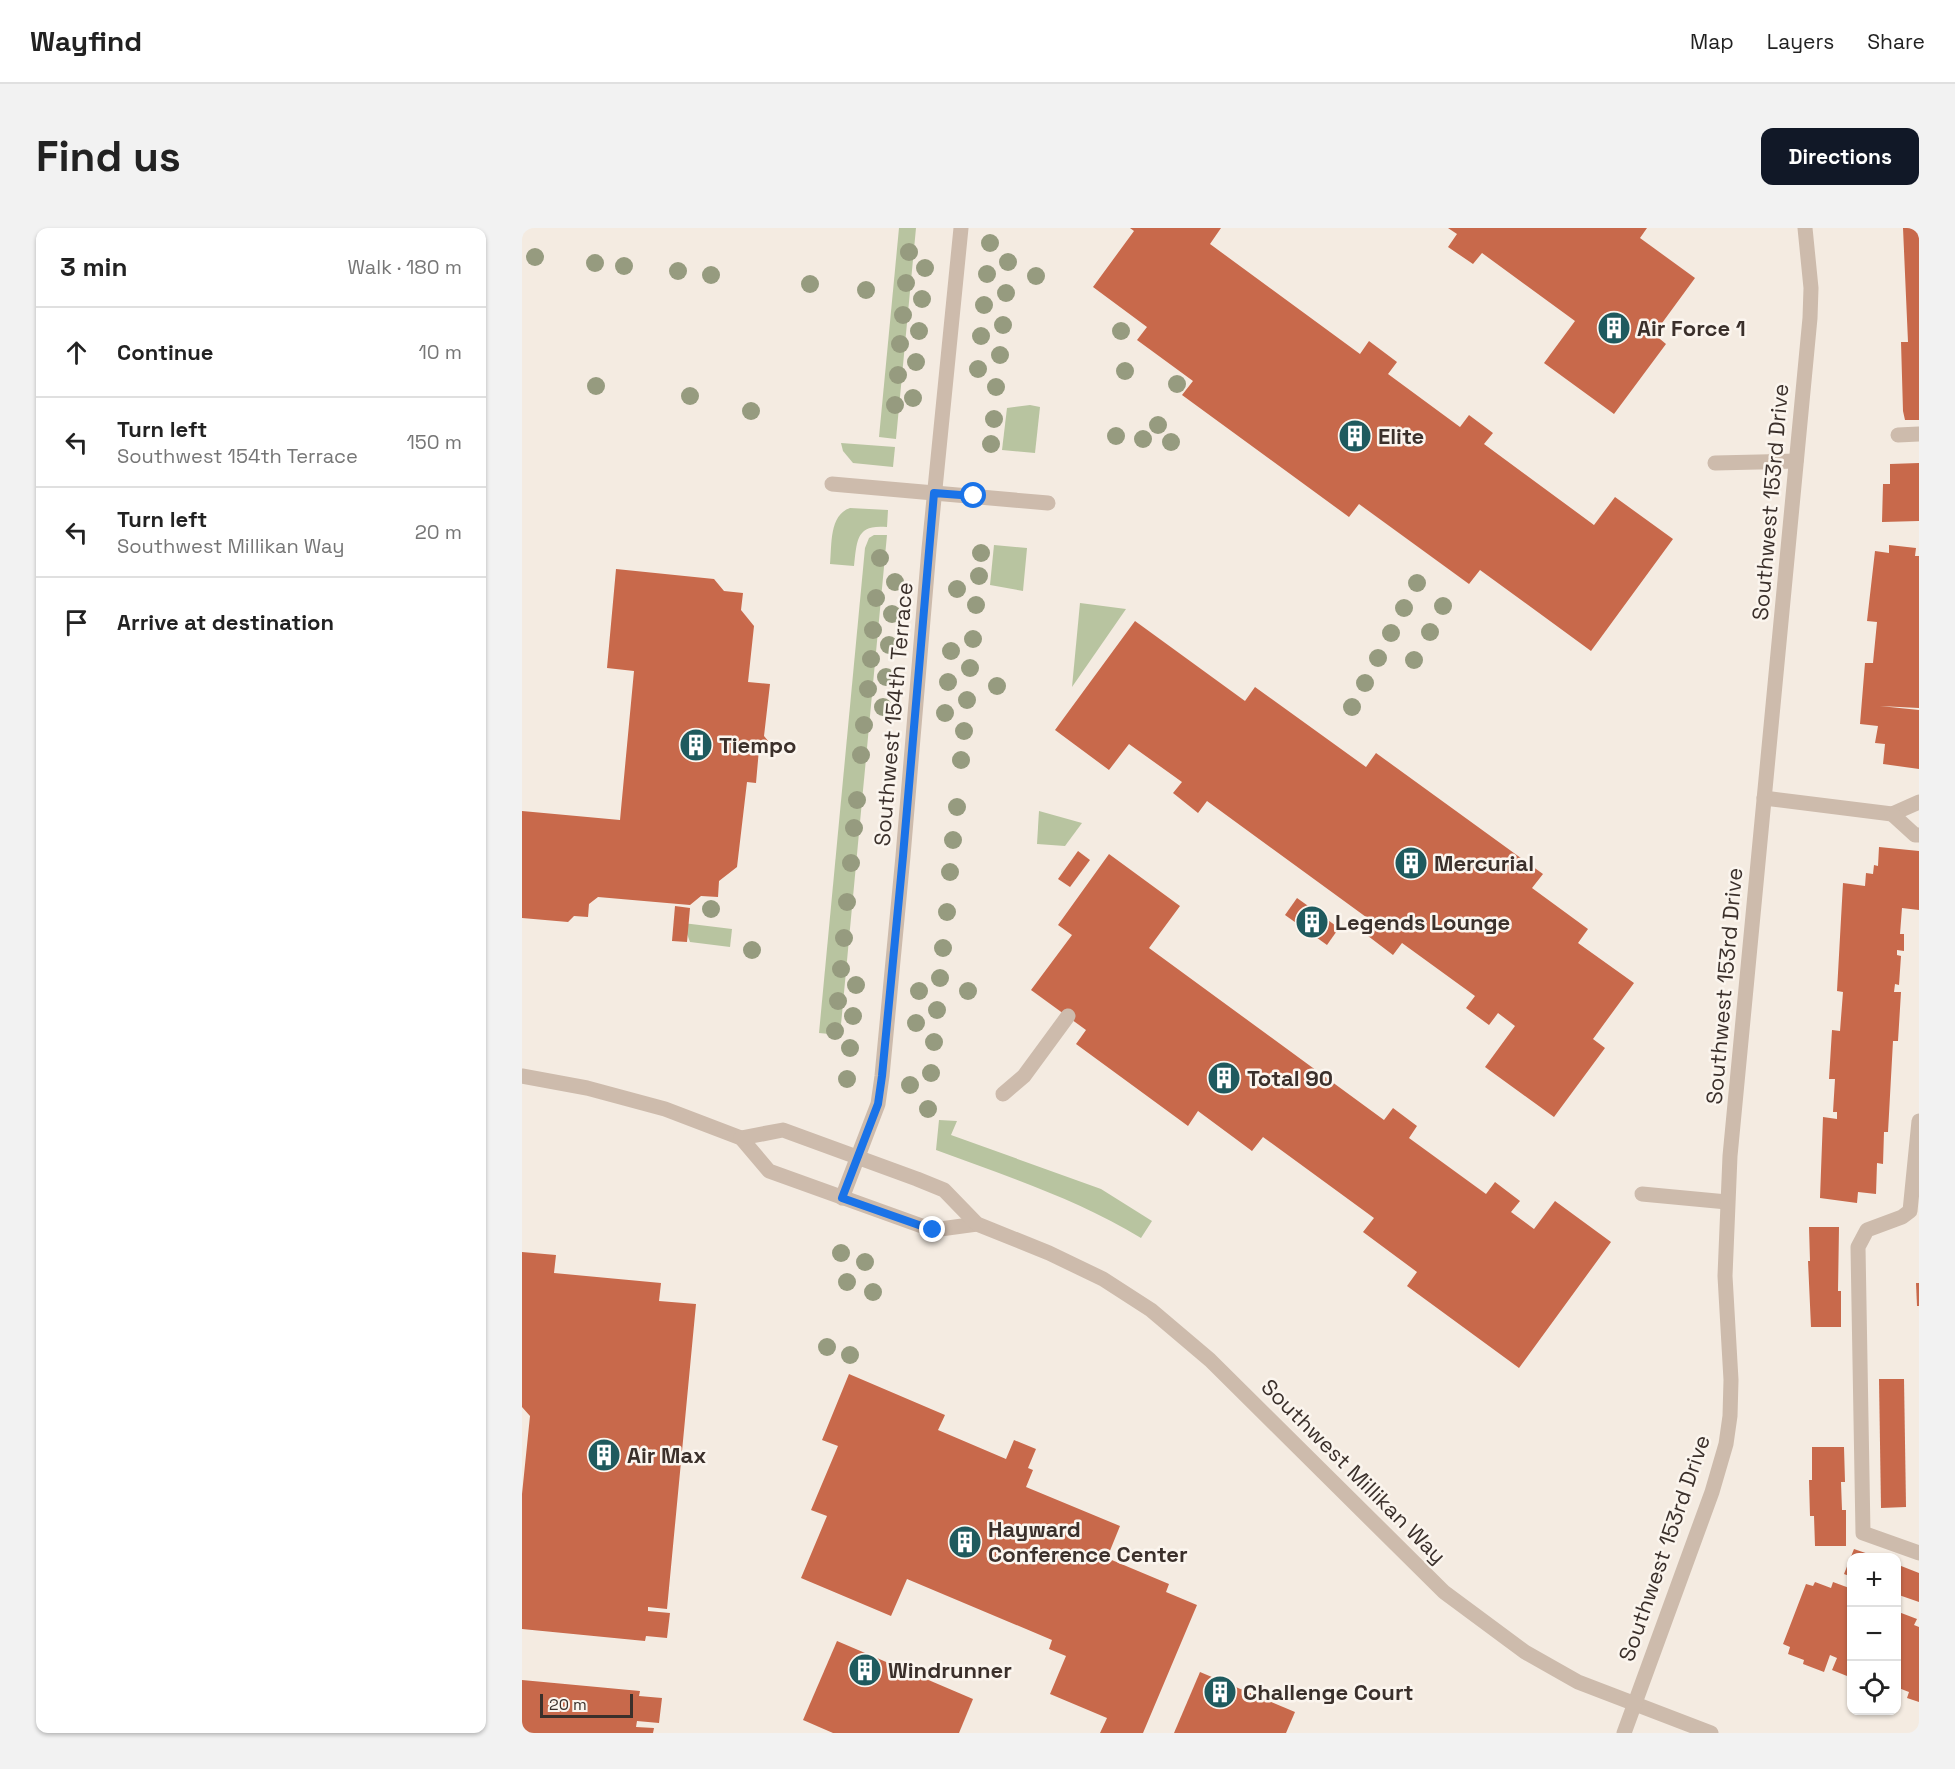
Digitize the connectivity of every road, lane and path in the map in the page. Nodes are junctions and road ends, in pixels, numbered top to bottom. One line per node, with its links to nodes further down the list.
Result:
1 (961, 228): 8 (street, Southwest 154th Terrace)
2 (1805, 228): 5 (street, Southwest 153rd Drive)
3 (1919, 434): 4 (street)
4 (1898, 435)
5 (1796, 462): 6 (street); 10 (street, Southwest 153rd Drive)
6 (1715, 463)
7 (832, 484): 8 (street)
8 (934, 493): 9 (street); 19 (street, Southwest 154th Terrace)
9 (1048, 503)
10 (1764, 798): 12 (street); 22 (street, Southwest 153rd Drive)
11 (1919, 802): 12 (street)
12 (1892, 814): 13 (street)
13 (1919, 835)
14 (1068, 1016): 16 (street)
15 (522, 1076): 18 (street, Southwest Millikan Way)
16 (1003, 1094)
17 (1919, 1121): 23 (street)
18 (741, 1138): 19 (street, Southwest Millikan Way); 21 (street, Southwest Millikan Way)
19 (858, 1158): 21 (street, Southwest 154th Terrace); 24 (street, Southwest Millikan Way)
20 (1642, 1194): 22 (street)
21 (842, 1198): 24 (street, Southwest Millikan Way)
22 (1727, 1202): 26 (street, Southwest 153rd Drive)
23 (1914, 1211): 25 (street)
24 (977, 1224): 26 (street, Southwest Millikan Way)
25 (1919, 1553)
26 (1633, 1704): 27 (street, Southwest 153rd Drive); 28 (street, Southwest Millikan Way)
27 (1624, 1733)
28 (1711, 1733)

